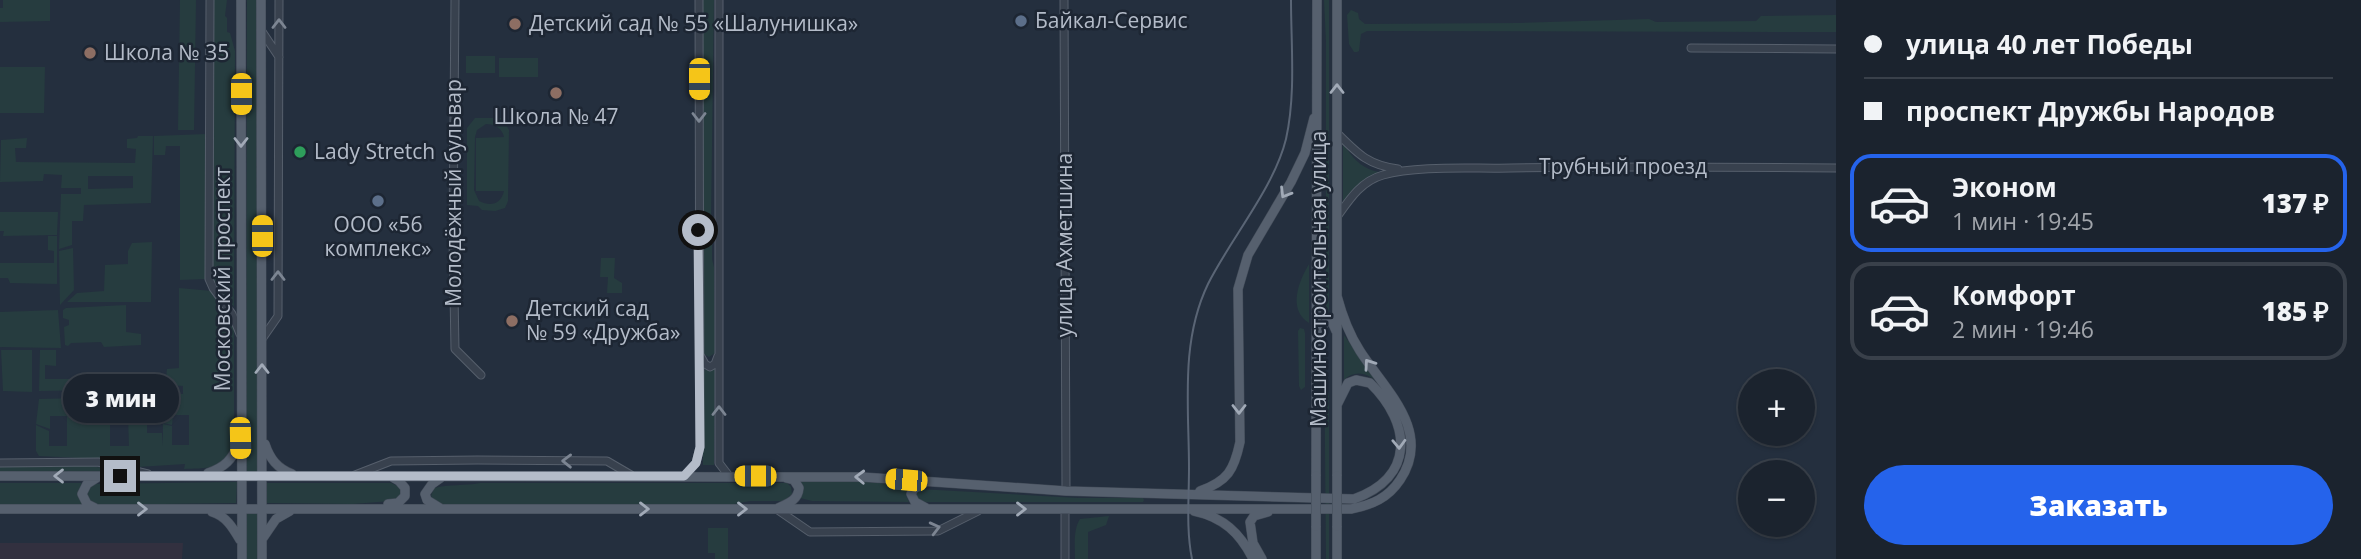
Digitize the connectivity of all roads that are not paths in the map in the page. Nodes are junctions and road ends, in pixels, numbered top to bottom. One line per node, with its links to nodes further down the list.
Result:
1 (210, 0): 25 (street)
2 (241, 0): 25 (main road, Московский проспект, one-way to 25)
3 (261, 0): 11 (main road, Московский проспект)
4 (279, 0): 14 (street, one-way to 4)
5 (455, 0): 29 (street, Молодёжный бульвар)
6 (699, 0): 20 (street, one-way to 20)
7 (719, 0): 21 (street)
8 (1064, 0): 49 (street, улица Ахметшина)
9 (1317, 0): 15 (main road, Машиностроительная улица)
10 (1337, 0): 16 (main road, Машиностроительная улица, one-way to 10)
11 (261, 30): 14 (street); 26 (main road, Московский проспект)
12 (1691, 48): 13 (street)
13 (1836, 50)
14 (279, 58): 26 (street, one-way to 14)
15 (1317, 106): 23 (main road, Машиностроительная улица); 51 (main road, one-way to 51)
16 (1337, 133): 18 (street); 19 (main road, Машиностроительная улица)
17 (1836, 168): 18 (street, Трубный проезд)
18 (1410, 171): 19 (street)
19 (1337, 218): 22 (main road, Машиностроительная улица)
20 (698, 230): 21 (street); 27 (street)
21 (718, 233): 28 (street)
22 (1337, 296): 24 (main road, Машиностроительная улица); 66 (main road, one-way to 22)
23 (1317, 332): 24 (main road); 74 (main road, Машиностроительная улица, bridge)
24 (1337, 332): 30 (main road, Машиностроительная улица)
25 (240, 336): 32 (main road, Московский проспект)
26 (262, 340): 31 (main road, Московский проспект, one-way to 26)
27 (698, 351): 28 (street); 45 (street)
28 (719, 352): 46 (street, one-way to 28)
29 (481, 375)
30 (1337, 405): 51 (main road, one-way to 51); 75 (main road, Машиностроительная улица, bridge)
31 (262, 437): 40 (main road, Московский проспект); 41 (main road)
32 (240, 438): 38 (main road); 39 (main road, Московский проспект)
33 (0, 463): 37 (street)
34 (631, 475): 42 (street, one-way to 42); 44 (main road); 45 (main road)
35 (0, 476): 36 (main road, one-way to 35)
36 (100, 476): 37 (main road); 54 (main road)
37 (159, 476): 38 (main road)
38 (201, 476): 39 (main road)
39 (241, 476): 40 (main road); 56 (main road, Московский проспект)
40 (262, 476): 41 (main road); 57 (main road, Московский проспект)
41 (296, 476): 42 (main road)
42 (353, 476): 43 (main road)
43 (389, 476): 44 (main road); 59 (main road)
44 (443, 476): 60 (main road)
45 (684, 476): 46 (main road)
46 (729, 476): 47 (main road)
47 (781, 476): 48 (main road, one-way to 47); 61 (main road)
48 (928, 482): 49 (main road); 62 (main road)
49 (1066, 491): 50 (main road)
50 (1141, 492): 51 (main road); 65 (main road)
51 (1194, 493)
52 (1179, 508): 65 (main road); 66 (main road); 72 (main road)
53 (0, 509): 54 (main road)
54 (98, 509): 55 (main road, one-way to 55)
55 (200, 509): 56 (main road); 68 (main road)
56 (242, 509): 57 (main road); 68 (main road, Московский проспект)
57 (262, 509): 58 (main road); 67 (main road, Московский проспект)
58 (296, 509): 59 (main road); 67 (main road)
59 (356, 509): 60 (main road)
60 (443, 509): 61 (main road, one-way to 61)
61 (777, 509): 62 (main road); 63 (street, one-way to 63)
62 (928, 509): 63 (main road)
63 (981, 509): 64 (main road, one-way to 64)
64 (1065, 509): 65 (main road); 71 (street)
65 (1140, 509)
66 (1276, 509): 73 (main road)
67 (262, 539): 70 (main road, Московский проспект)
68 (242, 544): 69 (main road, Московский проспект)
69 (242, 559)
70 (262, 559)
71 (1065, 559)
72 (1253, 559)
73 (1262, 559)
74 (1316, 559)
75 (1337, 559)

